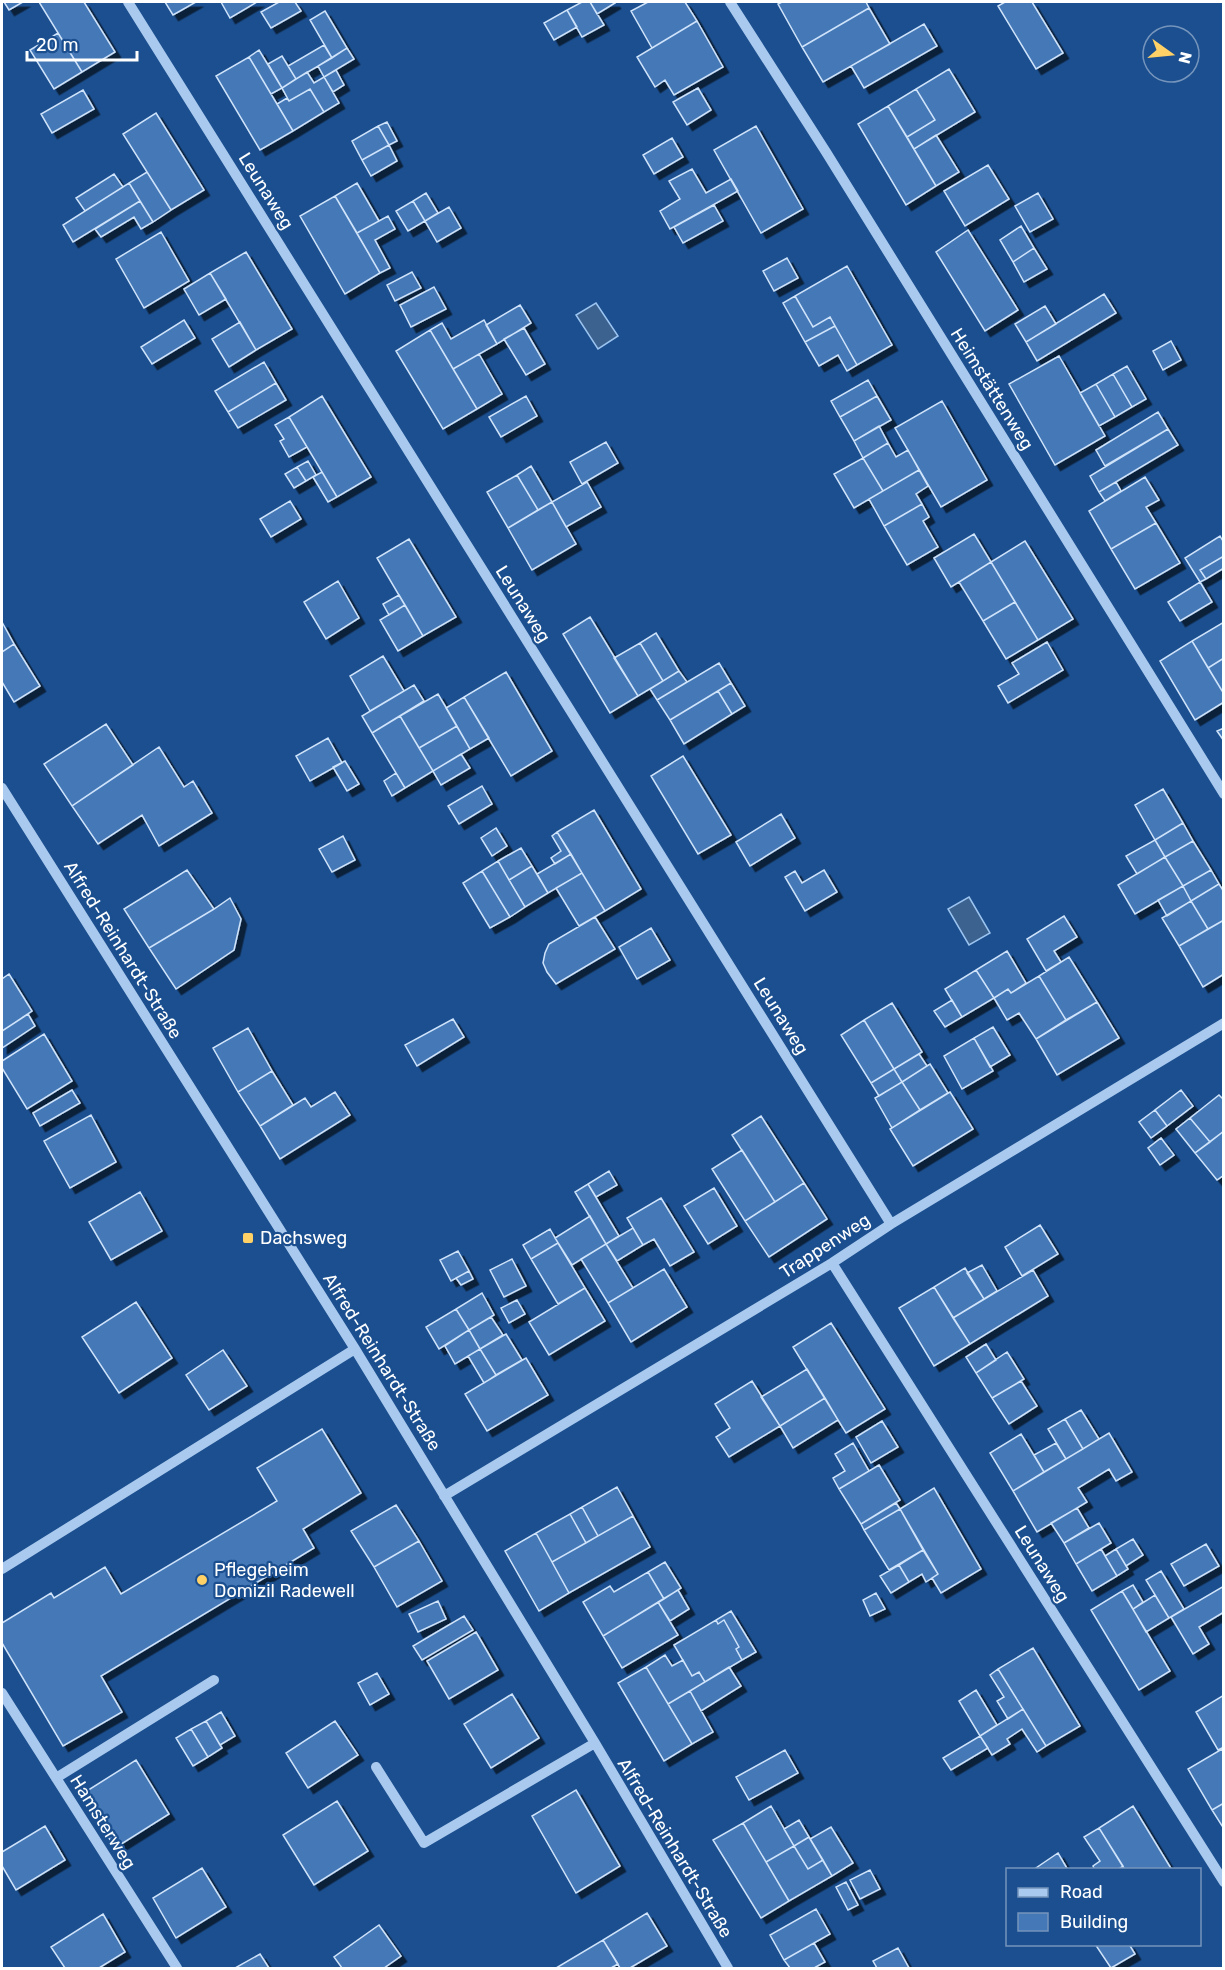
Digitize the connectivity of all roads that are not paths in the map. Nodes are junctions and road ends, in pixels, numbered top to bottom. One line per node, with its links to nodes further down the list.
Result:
1 (128, 2): 6 (street, Leunaweg)
2 (730, 2): 4 (street, Heimstättenweg)
3 (2, 788): 8 (street, Alfred-Reinhardt-Straße)
4 (1224, 794)
5 (1224, 1023): 6 (street, Trappenweg)
6 (891, 1224): 7 (street, Trappenweg)
7 (832, 1263): 9 (street, Trappenweg); 16 (street, Leunaweg)
8 (355, 1349): 9 (street, Alfred-Reinhardt-Straße); 10 (street)
9 (444, 1496): 13 (street, Alfred-Reinhardt-Straße)
10 (2, 1569)
11 (214, 1680): 15 (street)
12 (2, 1693): 15 (street, Hamsterweg)
13 (595, 1743): 14 (street); 18 (street, Alfred-Reinhardt-Straße)
14 (376, 1767)
15 (56, 1778): 17 (street, Hamsterweg)
16 (1224, 1882)
17 (177, 1968)
18 (728, 1968)

